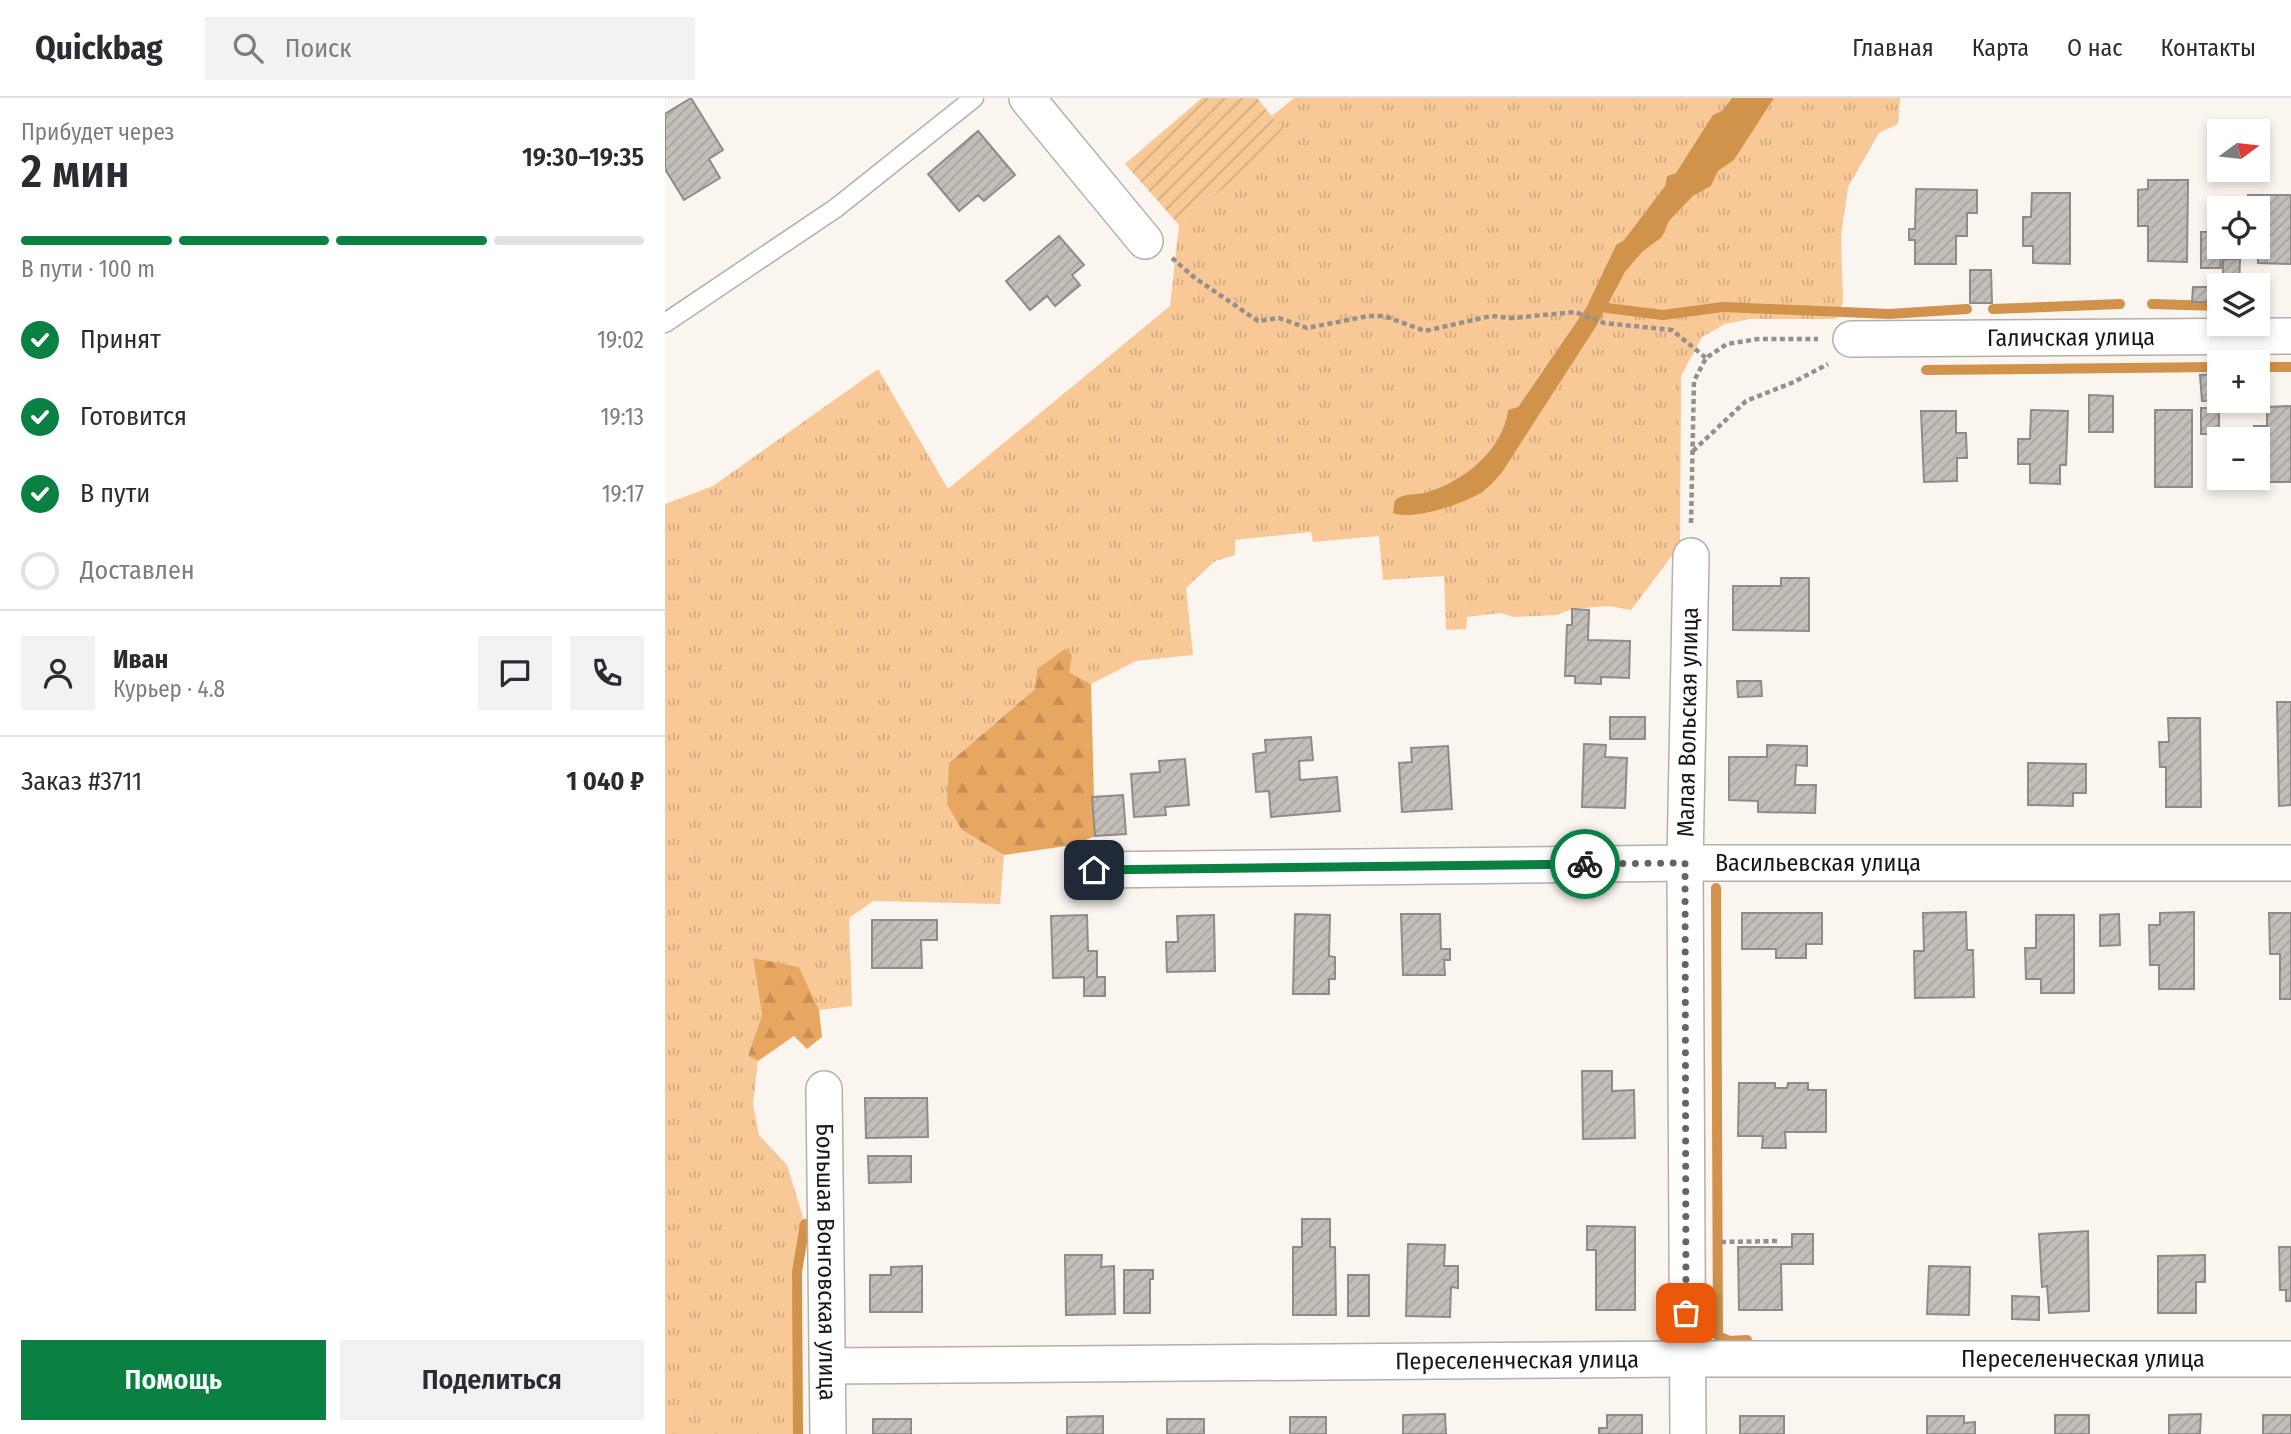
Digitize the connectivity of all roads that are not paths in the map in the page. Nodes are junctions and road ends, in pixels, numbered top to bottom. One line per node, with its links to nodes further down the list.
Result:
1 (974, 98): 4 (lane)
2 (1027, 98): 3 (street)
3 (1145, 241)
4 (665, 323)
5 (2291, 336): 6 (street, Галичская улица)
6 (1851, 339)
7 (1691, 556): 8 (street, Малая Вольская улица)
8 (1685, 863): 9 (street, Васильевская улица); 10 (street, Васильевская улица); 12 (street, Малая Вольская улица)
9 (2291, 863)
10 (1094, 870)
11 (824, 1089): 14 (street, Большая Вонговская улица)
12 (1686, 1359): 13 (street, Переселенческая улица); 14 (street, Переселенческая улица); 16 (street, Малая Вольская улица)
13 (2291, 1359)
14 (827, 1366): 15 (street, Большая Вонговская улица)
15 (828, 1434)
16 (1688, 1434)

